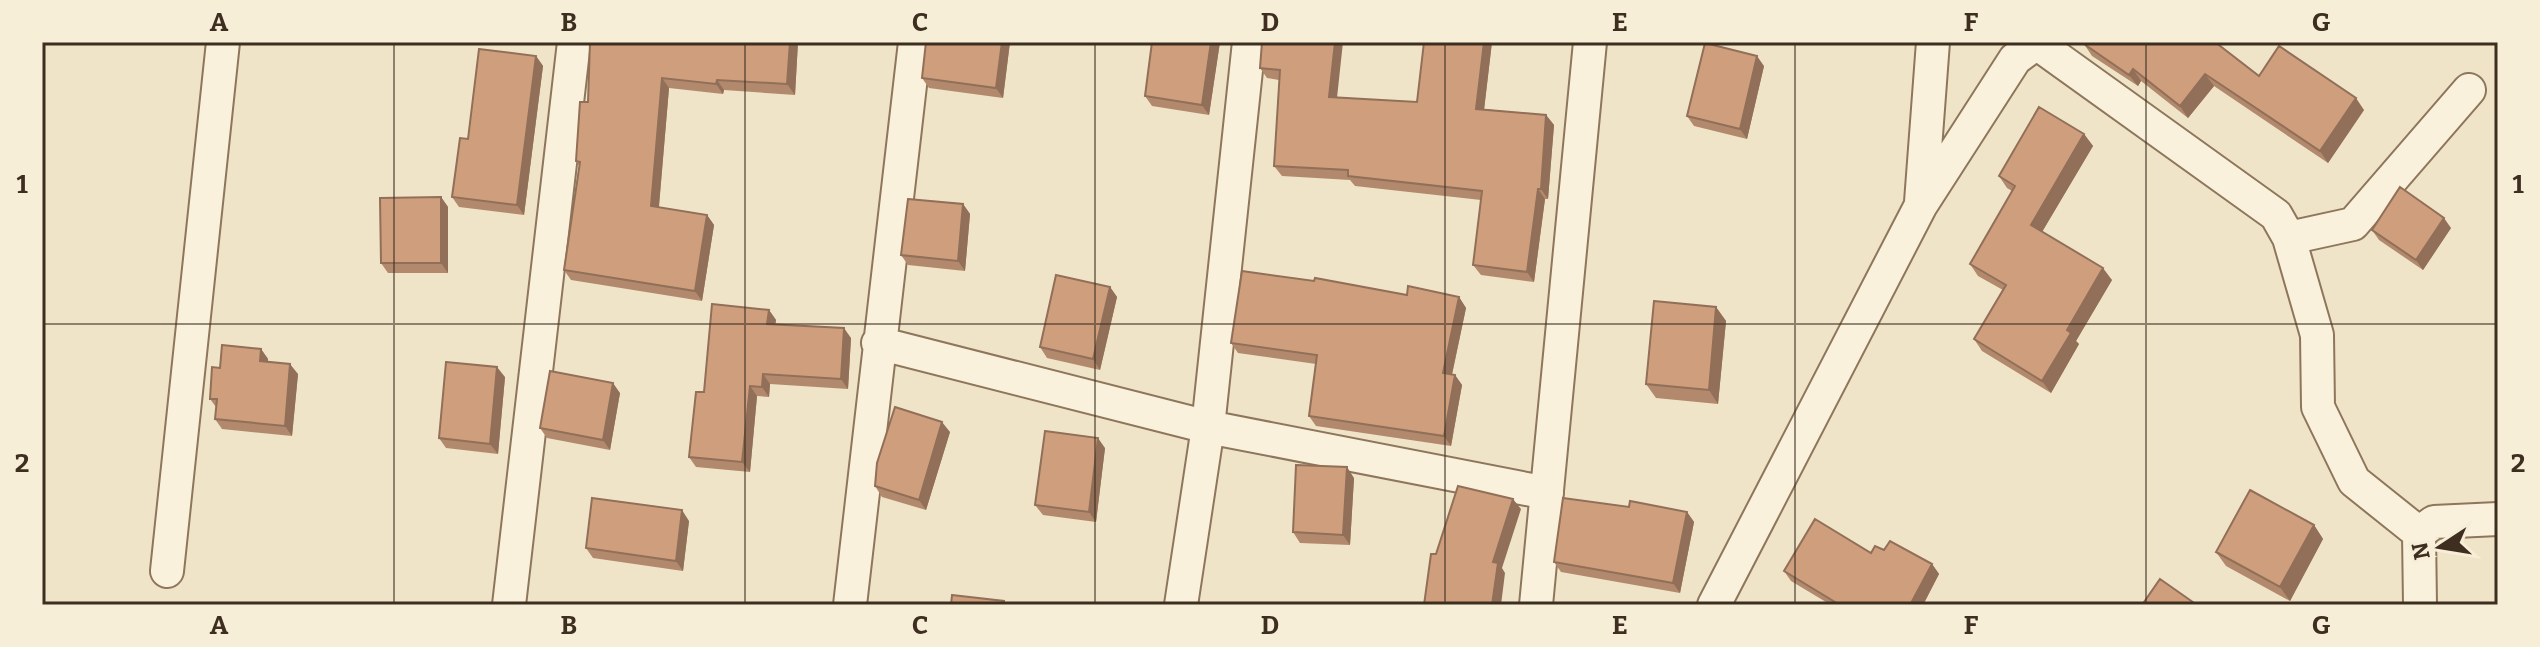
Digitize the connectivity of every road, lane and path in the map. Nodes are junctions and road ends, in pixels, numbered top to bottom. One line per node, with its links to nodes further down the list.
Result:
1 (223, 42): 16 (street)
2 (574, 42): 17 (street)
3 (915, 42): 11 (street)
4 (1249, 42): 12 (street)
5 (1590, 42): 13 (street)
6 (1933, 42): 9 (street)
7 (2036, 43): 9 (street); 10 (street)
8 (2469, 90): 10 (street)
9 (1921, 205): 21 (street)
10 (2289, 238): 15 (street)
11 (878, 343): 12 (street); 18 (street)
12 (1208, 427): 13 (street); 19 (street)
13 (1547, 493): 20 (street)
14 (2498, 519): 15 (street)
15 (2419, 533): 22 (street)
16 (167, 571)
17 (509, 605)
18 (850, 605)
19 (1181, 605)
20 (1536, 605)
21 (1714, 605)
22 (2420, 605)

